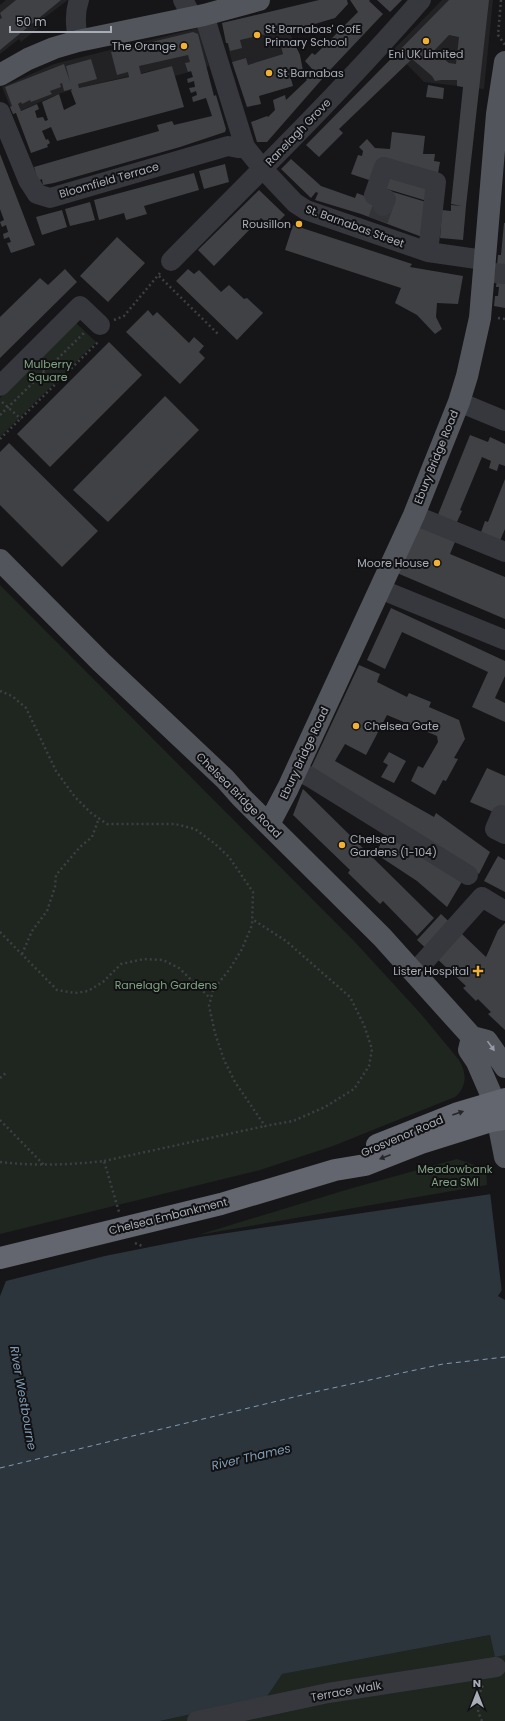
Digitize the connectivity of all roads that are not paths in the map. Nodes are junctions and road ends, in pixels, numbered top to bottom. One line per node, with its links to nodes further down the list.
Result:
1 (79, 0): 5 (street)
2 (260, 0): 4 (main road)
3 (421, 0): 10 (street, Ranelagh Grove)
4 (192, 11): 5 (main road); 9 (street, St. Barnabas Street)
5 (78, 41): 7 (main road)
6 (505, 62): 11 (main road, Ebury Bridge Road)
7 (0, 75)
8 (0, 112): 9 (street, Bloomfield Terrace)
9 (245, 147): 10 (street, St. Barnabas Street)
10 (262, 168): 12 (street, St. Barnabas Street); 14 (street, Ranelagh Grove)
11 (499, 175): 15 (main road, Ebury Bridge Road)
12 (379, 220): 13 (street, St. Barnabas Street); 13 (street)
13 (428, 252): 15 (street, St. Barnabas Street)
14 (171, 261)
15 (491, 268): 18 (main road, Ebury Bridge Road)
16 (107, 328): 17 (street)
17 (2, 380)
18 (459, 402): 19 (street); 20 (main road, Ebury Bridge Road)
19 (505, 421)
20 (414, 514): 21 (street); 23 (main road, Ebury Bridge Road)
21 (505, 552)
22 (0, 560): 26 (main road, Chelsea Bridge Road)
23 (380, 589): 24 (street); 25 (main road, Ebury Bridge Road)
24 (505, 640)
25 (296, 770): 26 (main road, Ebury Bridge Road); 27 (street)
26 (269, 824): 29 (main road, Chelsea Bridge Road)
27 (468, 874)
28 (505, 911): 29 (street)
29 (414, 973): 30 (main road, Chelsea Bridge Road)
30 (472, 1037): 31 (main road, Chelsea Bridge Road, one-way to 31); 32 (main road)
31 (505, 1065)
32 (501, 1110): 33 (main road); 34 (highway, Grosvenor Road)
33 (505, 1157)
34 (335, 1170): 35 (highway, Chelsea Embankment)
35 (0, 1258)
36 (496, 1667): 37 (street, Terrace Walk)
37 (197, 1721)

